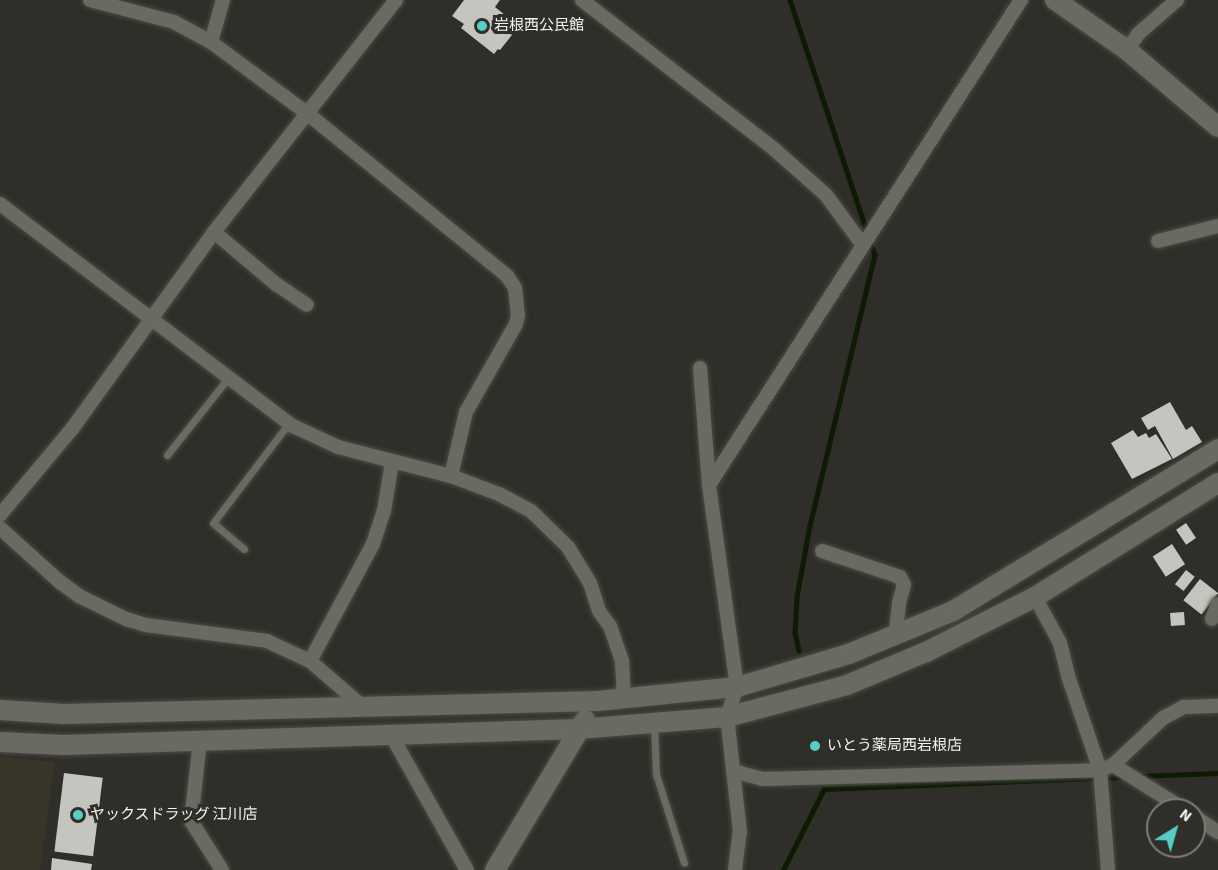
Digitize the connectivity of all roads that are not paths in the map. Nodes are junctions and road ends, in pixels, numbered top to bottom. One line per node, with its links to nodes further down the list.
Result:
1 (90, 0): 8 (street)
2 (223, 0): 8 (street)
3 (396, 0): 10 (street)
4 (582, 0): 16 (street)
5 (1021, 0): 16 (street)
6 (1055, 0): 9 (street)
7 (1177, 0): 9 (street)
8 (212, 42): 10 (street)
9 (1127, 50): 11 (street)
10 (308, 114): 14 (street); 25 (street)
11 (1218, 127)
12 (0, 204): 18 (street)
13 (1218, 226): 15 (street)
14 (214, 232): 17 (street); 18 (street)
15 (1158, 241)
16 (861, 244): 27 (street)
17 (307, 305)
18 (151, 319): 20 (street); 28 (street)
19 (700, 368): 27 (street)
20 (228, 378): 21 (street); 23 (lane)
21 (289, 423): 24 (street); 30 (lane)
22 (1218, 449): 35 (street)
23 (167, 455)
24 (392, 462): 25 (street); 36 (street)
25 (451, 476): 38 (street)
26 (1218, 483): 32 (street)
27 (709, 485): 37 (street)
28 (0, 515)
29 (0, 528): 36 (street)
30 (244, 549)
31 (822, 551): 35 (street)
32 (1035, 597): 43 (street); 49 (street)
33 (1218, 604): 34 (street)
34 (1212, 619)
35 (896, 634): 37 (street)
36 (309, 661): 40 (street)
37 (737, 687): 38 (street); 43 (street)
38 (624, 699): 39 (street)
39 (598, 701): 40 (street); 45 (street)
40 (361, 705): 42 (street)
41 (1218, 706): 49 (street)
42 (0, 710)
43 (727, 717): 44 (street); 50 (street)
44 (654, 724): 45 (street); 52 (lane)
45 (578, 729): 46 (street); 55 (street)
46 (390, 734): 47 (street); 54 (street)
47 (200, 741): 48 (street); 53 (street)
48 (0, 742)
49 (1107, 767): 50 (street); 51 (street); 57 (street)
50 (733, 771): 56 (street)
51 (1163, 798)
52 (684, 864)
53 (222, 870)
54 (467, 870)
55 (495, 870)
56 (735, 870)
57 (1108, 870)

